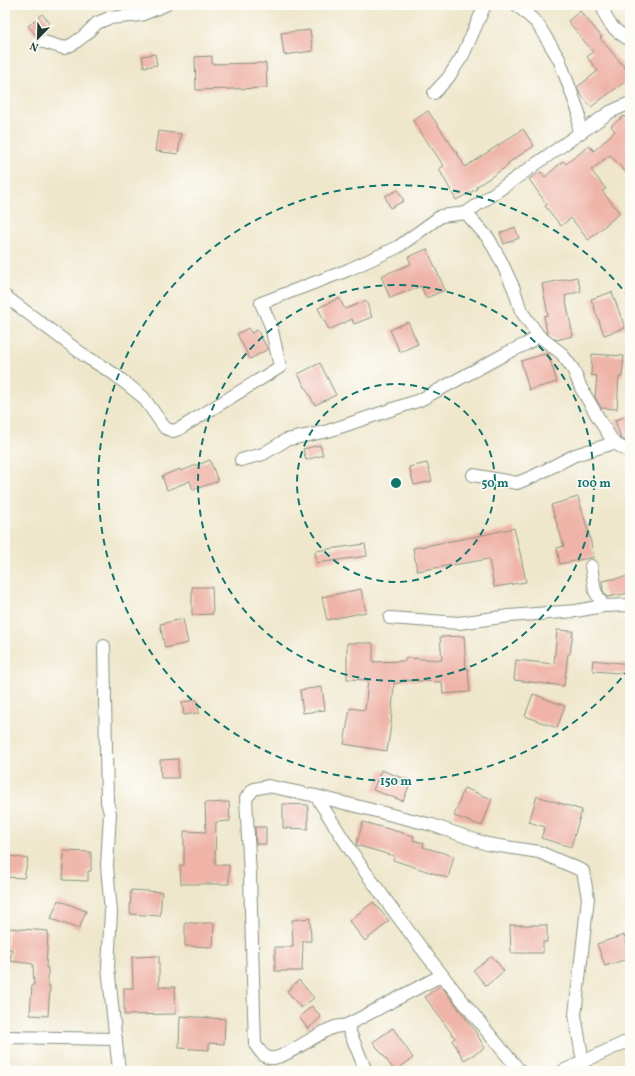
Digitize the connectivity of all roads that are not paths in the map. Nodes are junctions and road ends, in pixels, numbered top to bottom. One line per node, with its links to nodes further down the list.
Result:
1 (165, 5): 6 (street)
2 (485, 5): 7 (street)
3 (517, 5): 9 (street)
4 (602, 5): 5 (street)
5 (630, 40)
6 (44, 42)
7 (434, 93)
8 (630, 103): 9 (street)
9 (578, 134): 10 (street)
10 (466, 213): 11 (street); 12 (street)
11 (5, 296)
12 (539, 336): 13 (street); 15 (street)
13 (614, 443): 14 (street); 16 (street)
14 (630, 452)
15 (241, 460)
16 (473, 475)
17 (591, 566): 19 (street)
18 (630, 605): 19 (street)
19 (603, 606): 20 (street)
20 (390, 618)
21 (104, 646): 26 (street)
22 (316, 796): 23 (street); 24 (street); 28 (street)
23 (442, 975): 24 (street); 31 (street)
24 (347, 1025): 30 (street)
25 (5, 1037): 26 (street)
26 (116, 1039): 29 (street)
27 (630, 1040): 28 (street)
28 (583, 1062): 32 (street)
29 (119, 1071)
30 (366, 1071)
31 (520, 1071)
32 (563, 1071)

